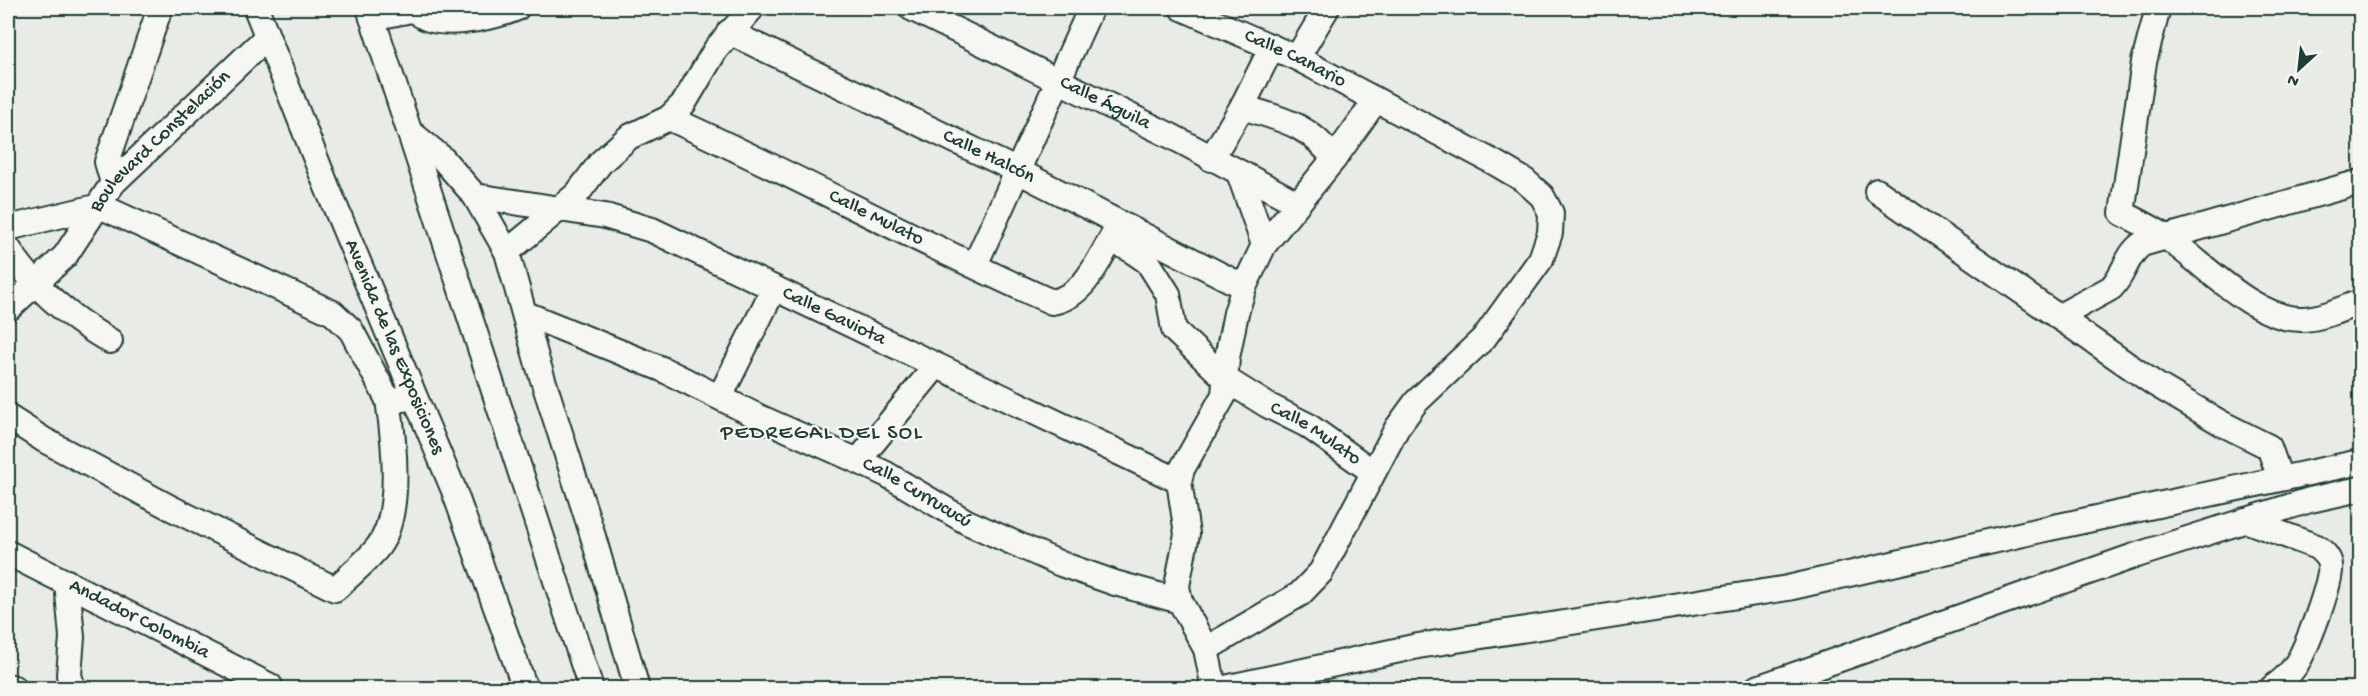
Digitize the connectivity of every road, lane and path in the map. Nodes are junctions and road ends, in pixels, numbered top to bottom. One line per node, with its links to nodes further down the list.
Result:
1 (160, 8): 26 (street)
2 (256, 8): 13 (street, Avenida de las Exposiciones)
3 (416, 8): 4 (street); 11 (street)
4 (517, 8)
5 (752, 8): 12 (street)
6 (911, 8): 16 (street, Calle Águila)
7 (1091, 8): 16 (street)
8 (1182, 8): 14 (street, Calle Canario)
9 (1327, 8): 15 (street)
10 (2158, 8): 34 (street)
11 (370, 13): 20 (street)
12 (729, 32): 19 (street); 23 (street, Calle Halcón)
13 (267, 37): 26 (street, Boulevard Constelación); 50 (street, Avenida de las Exposiciones)
14 (1272, 47): 15 (street, Calle Canario); 18 (street)
15 (1297, 58): 17 (street, Calle Canario)
16 (1059, 80): 21 (street, Calle Águila); 23 (street)
17 (1376, 100): 22 (street); 55 (street, Calle Canario)
18 (1242, 107): 21 (street); 22 (street)
19 (669, 118): 31 (street); 38 (street, Calle Mulato)
20 (409, 131): 28 (street); 69 (street)
21 (1211, 159): 24 (street, Calle Águila)
22 (1334, 159): 29 (street)
23 (1018, 171): 33 (street, Calle Halcón); 38 (street)
24 (1239, 173): 29 (street, Calle Águila); 35 (street)
25 (2361, 182): 34 (street)
26 (113, 183): 30 (street, Boulevard Constelación)
27 (1876, 191): 45 (street)
28 (476, 196): 31 (street, Calle Gaviota); 37 (street)
29 (1297, 203): 35 (street)
30 (100, 206): 32 (street, Boulevard Constelación); 39 (street); 51 (street)
31 (558, 209): 37 (street); 41 (street, Calle Gaviota)
32 (8, 228)
33 (1115, 232): 38 (street, Calle Mulato); 40 (street, Calle Halcón); 48 (street, Calle Mulato)
34 (2168, 238): 42 (street); 45 (street)
35 (1264, 245): 40 (street)
36 (8, 248): 39 (street)
37 (507, 252): 44 (street)
38 (975, 265)
39 (37, 285): 43 (street); 46 (street)
40 (1244, 287): 48 (street)
41 (774, 288): 47 (street, Calle Gaviota); 49 (street)
42 (2361, 302)
43 (8, 309)
44 (526, 314): 49 (street, Calle Currucucú); 70 (street)
45 (2058, 317): 56 (street)
46 (110, 341)
47 (936, 366): 53 (street); 57 (street, Calle Gaviota)
48 (1227, 380): 55 (street, Calle Mulato); 57 (street)
49 (720, 397): 53 (street, Calle Currucucú)
50 (416, 399): 51 (street); 68 (street, Avenida de las Exposiciones)
51 (388, 400): 52 (street)
52 (8, 417)
53 (858, 461): 62 (street, Calle Currucucú)
54 (2361, 462): 56 (street)
55 (1373, 472): 63 (street)
56 (2280, 478): 72 (street)
57 (1179, 481): 62 (street)
58 (2361, 489): 59 (street)
59 (2245, 520): 73 (street); 74 (street)
60 (8, 553): 61 (street, Andador Colombia)
61 (67, 582): 65 (street, Andador Colombia); 67 (street)
62 (1180, 602): 63 (street)
63 (1206, 649): 71 (street)
64 (8, 686): 66 (street)
65 (270, 686)
66 (14, 688)
67 (73, 688)
68 (525, 688)
69 (591, 688)
70 (638, 688)
71 (1214, 688)
72 (1226, 688)
73 (1757, 688)
74 (2272, 688)

